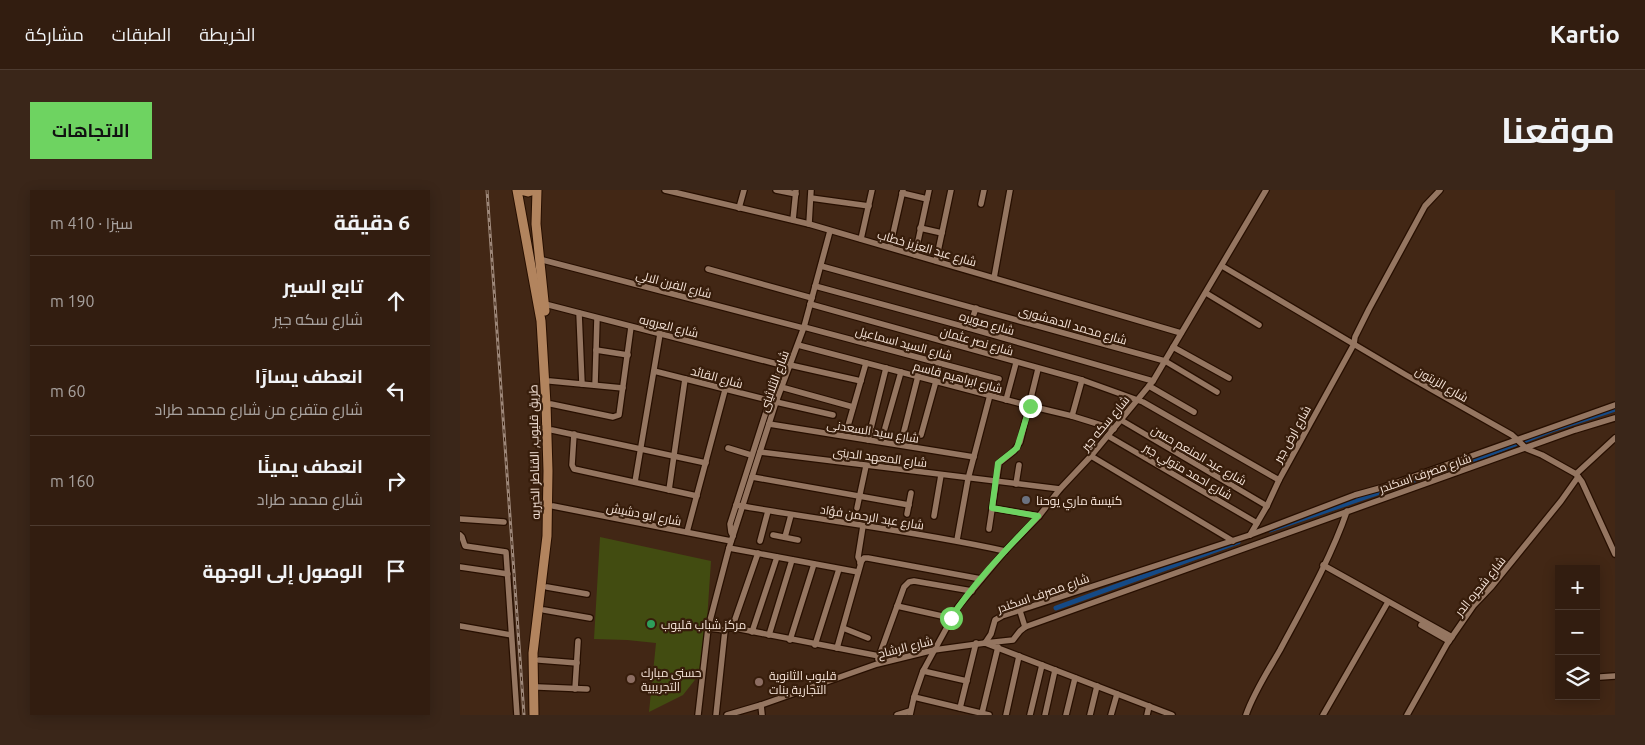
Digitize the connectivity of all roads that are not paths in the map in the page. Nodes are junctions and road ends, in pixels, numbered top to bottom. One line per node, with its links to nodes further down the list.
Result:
1 (518, 190): 2 (main road); 21 (main road, طريق قليوب, القناطر الخيريه)
2 (536, 190): 22 (main road, طريق قليوب, القناطر الخيريه)
3 (665, 190): 20 (street, شارع عبد العزيز خطاب)
4 (744, 190): 20 (street)
5 (776, 190): 14 (street)
6 (811, 190): 16 (street)
7 (872, 190): 19 (street)
8 (929, 190): 17 (street)
9 (951, 190): 27 (street)
10 (984, 190): 18 (street)
11 (1010, 190): 36 (street)
12 (1266, 190): 34 (street, شارع سكه جير)
13 (1440, 190): 50 (street, شارع ارض جبر)
14 (796, 192): 23 (street)
15 (902, 192): 17 (street); 29 (street)
16 (811, 198): 19 (street); 24 (street)
17 (926, 199): 25 (street)
18 (981, 204)
19 (869, 206): 28 (street)
20 (739, 208): 23 (street, شارع عبد العزيز خطاب)
21 (520, 210): 22 (main road); 221 (main road, طريق قليوب, القناطر الخيريه)
22 (535, 210): 31 (main road, طريق قليوب, القناطر الخيريه)
23 (793, 220): 24 (street, شارع عبد العزيز خطاب)
24 (809, 224): 26 (street, شارع عبد العزيز خطاب)
25 (920, 228): 27 (street); 30 (street)
26 (830, 231): 28 (street, شارع عبد العزيز خطاب); 33 (street, شارع الثلاثينى)
27 (942, 233): 32 (street)
28 (861, 239): 29 (street, شارع عبد العزيز خطاب)
29 (890, 248): 30 (street, شارع عبد العزيز خطاب)
30 (915, 255): 32 (street, شارع عبد العزيز خطاب)
31 (539, 259): 40 (main road, طريق قليوب, القناطر الخيريه); 46 (street, شارع الفرن الالي)
32 (936, 261): 36 (street, شارع عبد العزيز خطاب)
33 (820, 266): 37 (street, شارع الثلاثينى); 41 (street, شارع محمد الدهشورى)
34 (1222, 266): 38 (street, شارع سكه جير); 50 (street, شارع الزيتون)
35 (708, 270): 39 (street, شارع نصر عثمان)
36 (994, 278): 48 (street, شارع عبد العزيز خطاب)
37 (815, 286): 39 (street, شارع الثلاثينى); 47 (street, شارع صويره)
38 (1206, 293): 44 (street); 48 (street, شارع سكه جير)
39 (811, 301): 46 (street, شارع الثلاثينى); 56 (street, شارع نصر عثمان)
40 (544, 304): 42 (street, شارع العروبه); 69 (main road, طريق قليوب, القناطر الخيريه)
41 (976, 308): 47 (street); 55 (street, شارع محمد الدهشورى)
42 (579, 313): 43 (street, شارع العروبه); 72 (street)
43 (597, 318): 45 (street, شارع العروبه); 53 (street)
44 (1259, 325)
45 (631, 327): 49 (street, شارع العروبه); 54 (street)
46 (803, 328): 51 (street, شارع الثلاثينى); 67 (street, شارع السيد اسماعيل)
47 (970, 328): 73 (street, شارع صويره)
48 (1181, 333): 52 (street, شارع سكه جير)
49 (660, 334): 58 (street, شارع العروبه); 62 (street)
50 (1354, 344): 103 (street, شارع الزيتون); 120 (street, شارع ارض جبر)
51 (798, 345): 57 (street, شارع ابراهيم قاسم); 59 (street, شارع الثلاثينى)
52 (1174, 346): 55 (street, شارع سكه جير); 65 (street)
53 (596, 350): 54 (street); 74 (street)
54 (628, 355): 76 (street)
55 (1165, 361): 73 (street, شارع سكه جير); 78 (street, شارع محمد الدهشورى)
56 (1016, 362): 61 (street, شارع نصر عثمان); 81 (street)
57 (866, 363): 60 (street, شارع ابراهيم قاسم); 70 (street)
58 (780, 365): 59 (street, شارع العروبه); 80 (street, شارع الثلاثينى)
59 (789, 366): 70 (street, شارع العروبه); 75 (street, شارع الثلاثينى)
60 (886, 368): 63 (street, شارع ابراهيم قاسم); 104 (street)
61 (1038, 369): 68 (street, شارع نصر عثمان); 86 (street)
62 (654, 371): 66 (street, شارع القائد); 107 (street)
63 (900, 372): 64 (street, شارع ابراهيم قاسم); 98 (street)
64 (918, 376): 71 (street, شارع ابراهيم قاسم); 99 (street)
65 (1229, 378)
66 (685, 379): 77 (street, شارع القائد); 109 (street)
67 (998, 379)
68 (1082, 380): 82 (street, شارع نصر عثمان); 90 (street)
69 (550, 381): 72 (street); 84 (main road, طريق قليوب, القناطر الخيريه)
70 (860, 381): 87 (street)
71 (936, 381): 79 (street, شارع ابراهيم قاسم); 100 (street)
72 (582, 384): 74 (street)
73 (1151, 384): 82 (street, شارع سكه جير); 88 (street, شارع صويره)
74 (595, 385): 76 (street)
75 (781, 387): 83 (street, شارع الثلاثينى); 87 (street)
76 (623, 388): 84 (street)
77 (725, 390): 80 (street, شارع القائد); 113 (street)
78 (1217, 392)
79 (990, 395): 81 (street, شارع ابراهيم قاسم); 112 (street)
80 (769, 400): 83 (street, شارع القائد); 110 (street, شارع الثلاثينى)
81 (1006, 400): 86 (street, شارع ابراهيم قاسم)
82 (1138, 400): 92 (street, شارع سكه جير); 120 (street, شارع نصر عثمان)
83 (776, 402): 89 (street, شارع القائد); 93 (street, شارع الثلاثينى)
84 (551, 404): 96 (main road, طريق قليوب, القناطر الخيريه)
85 (1615, 405): 103 (street, شارع مصرف اسكندر)
86 (1030, 406): 90 (street, شارع ابراهيم قاسم); 122 (street)
87 (853, 407): 94 (street)
88 (1194, 412)
89 (833, 415)
90 (1072, 416): 95 (street, شارع ابراهيم قاسم)
91 (1615, 418): 106 (street, شارع مصرف اسكندر)
92 (1121, 420): 95 (street, شارع سكه جير); 132 (street, شارع عبد المنعم حسن)
93 (769, 424): 104 (street, شارع سيد السعدنى); 108 (street, شارع الثلاثينى)
94 (847, 429)
95 (1114, 429): 101 (street, شارع سكه جير)
96 (552, 430): 97 (street); 130 (main road, طريق قليوب, القناطر الخيريه)
97 (574, 434): 107 (street); 121 (street)
98 (883, 434)
99 (903, 435)
100 (921, 435)
101 (1108, 436): 111 (street, شارع سكه جير); 143 (street, شارع احمد متولي جبر)
102 (1615, 438): 117 (street, شارع شجره الدر)
103 (1517, 439): 106 (street, شارع الزيتون); 148 (street, شارع مصرف اسكندر)
104 (868, 440): 112 (street, شارع سيد السعدنى)
105 (728, 448): 110 (street)
106 (1525, 448): 117 (street, شارع الزيتون); 136 (street, شارع مصرف اسكندر)
107 (641, 449): 109 (street); 121 (street)
108 (760, 452): 115 (street, شارع المعهد الدينى); 118 (street, شارع الثلاثينى)
109 (674, 456): 113 (street); 125 (street)
110 (751, 456): 131 (street, شارع الثلاثينى)
111 (1091, 456): 124 (street, شارع سكه جير); 155 (street)
112 (974, 457): 119 (street)
113 (706, 463): 127 (street)
114 (1019, 465): 123 (street)
115 (866, 466): 116 (street, شارع المعهد الدينى); 128 (street)
116 (940, 475): 119 (street, شارع المعهد الدينى); 139 (street)
117 (1577, 475): 159 (street); 188 (street, شارع شجره الدر)
118 (752, 477): 128 (street); 131 (street, شارع الثلاثينى)
119 (968, 479): 122 (street, شارع المعهد الدينى); 153 (street)
120 (1279, 480): 132 (street, شارع ارض جبر)
121 (636, 482): 125 (street)
122 (997, 482): 123 (street, شارع المعهد الدينى); 134 (street)
123 (1016, 484): 124 (street, شارع المعهد الدينى)
124 (1060, 489): 140 (street, شارع سكه جير)
125 (669, 490): 127 (street)
126 (911, 493): 129 (street)
127 (697, 496): 146 (street)
128 (860, 496): 129 (street); 133 (street)
129 (909, 505): 137 (street)
130 (552, 506): 146 (street, شارع ابو دشيش); 170 (main road, طريق قليوب, القناطر الخيريه)
131 (739, 506): 135 (street, شارع عبد الرحمن فؤاد); 151 (street, شارع الثلاثينى)
132 (1267, 506): 143 (street, شارع ارض جبر)
133 (857, 508)
134 (992, 508): 140 (street); 145 (street)
135 (768, 511): 138 (street, شارع عبد الرحمن فؤاد); 154 (street)
136 (1347, 511): 165 (street); 180 (street, شارع مصرف اسكندر)
137 (908, 514)
138 (791, 515): 144 (street, شارع عبد الرحمن فؤاد); 150 (street)
139 (934, 516)
140 (1038, 516): 157 (street, شارع سكه جير)
141 (460, 519): 142 (street)
142 (504, 522)
143 (1257, 523): 148 (street, شارع ارض جبر)
144 (863, 526): 153 (street, شارع عبد الرحمن فؤاد); 162 (street)
145 (989, 528)
146 (687, 532): 151 (street, شارع ابو دشيش)
147 (773, 535): 150 (street)
148 (1250, 535): 155 (street, شارع مصرف اسكندر)
149 (460, 536): 168 (street)
150 (785, 538): 152 (street)
151 (732, 539): 156 (street, شارع الثلاثينى)
152 (798, 540)
153 (957, 540): 157 (street, شارع عبد الرحمن فؤاد)
154 (760, 541)
155 (1233, 541): 176 (street, شارع مصرف اسكندر)
156 (729, 548): 158 (street); 181 (street, شارع الثلاثينى)
157 (1005, 552): 169 (street, شارع سكه جير)
158 (758, 553): 160 (street); 183 (street)
159 (1615, 554)
160 (777, 557): 161 (street); 184 (street)
161 (792, 560): 163 (street); 186 (street)
162 (860, 563): 167 (street); 169 (street)
163 (814, 564): 166 (street); 189 (street)
164 (460, 566): 168 (street)
165 (1323, 566): 173 (street); 237 (street)
166 (838, 569): 167 (street); 193 (street)
167 (858, 572): 182 (street)
168 (508, 574): 185 (street)
169 (982, 579): 171 (street, شارع سكه جير)
170 (547, 587): 172 (street); 175 (main road, طريق قليوب, القناطر الخيريه)
171 (972, 591): 174 (street); 178 (street, شارع سكه جير)
172 (587, 594)
173 (1388, 603): 188 (street); 238 (street)
174 (897, 606): 178 (street); 197 (street)
175 (544, 610): 177 (street); 199 (main road, طريق قليوب, القناطر الخيريه)
176 (1020, 611): 180 (street); 192 (street, شارع مصرف اسكندر)
177 (590, 618)
178 (951, 618): 196 (street, شارع سكه جير)
179 (460, 626): 185 (street)
180 (1025, 627): 192 (street, شارع مصرف اسكندر)
181 (708, 628): 183 (street); 223 (street, شارع الثلاثينى)
182 (843, 628): 187 (street); 195 (street)
183 (728, 629): 184 (street); 224 (street)
184 (752, 632): 186 (street)
185 (510, 635): 220 (street)
186 (769, 635): 189 (street)
187 (868, 638)
188 (1450, 639): 239 (street, شارع شجره الدر)
189 (790, 640): 193 (street)
190 (578, 641): 200 (street)
191 (976, 643): 192 (street, شارع الرشاح); 196 (street, شارع الرشاح); 208 (street)
192 (985, 643): 194 (street, شارع الرشاح)
193 (815, 645): 195 (street)
194 (998, 647): 198 (street, شارع الرشاح); 219 (street)
195 (837, 648): 197 (street)
196 (934, 650): 201 (street, شارع الرشاح); 204 (street, شارع سكه جير)
197 (879, 656): 201 (street)
198 (1019, 656): 202 (street, شارع الرشاح); 229 (street)
199 (539, 660): 200 (street); 210 (main road, طريق قليوب, القناطر الخيريه)
200 (577, 663): 211 (street)
201 (877, 664): 215 (street, شارع الرشاح)
202 (1042, 664): 203 (street, شارع الرشاح); 230 (street)
203 (1055, 670): 207 (street, شارع الرشاح); 231 (street)
204 (923, 671): 208 (street); 214 (street, شارع سكه جير)
205 (1615, 676): 206 (street)
206 (1600, 677)
207 (1075, 678): 209 (street, شارع الرشاح); 232 (street)
208 (967, 681): 217 (street)
209 (1097, 686): 213 (street, شارع الرشاح); 233 (street)
210 (538, 688): 211 (street); 222 (main road, طريق قليوب, القناطر الخيريه)
211 (575, 689): 212 (street)
212 (587, 689)
213 (1117, 694): 216 (street, شارع الرشاح); 234 (street)
214 (914, 697): 217 (street); 218 (street, شارع سكه جير)
215 (761, 705): 225 (street, شارع الرشاح); 226 (street)
216 (1149, 706): 235 (street); 236 (street, شارع الرشاح)
217 (960, 708): 219 (street)
218 (910, 713): 227 (street)
219 (982, 713): 228 (street)
220 (516, 715)
221 (534, 715)
222 (540, 715)
223 (698, 715)
224 (716, 715)
225 (727, 715)
226 (762, 715)
227 (897, 715)
228 (989, 715)
229 (1006, 715)
230 (1030, 715)
231 (1045, 715)
232 (1066, 715)
233 (1090, 715)
234 (1111, 715)
235 (1147, 715)
236 (1172, 715)
237 (1246, 715)
238 (1323, 715)
239 (1407, 715)

